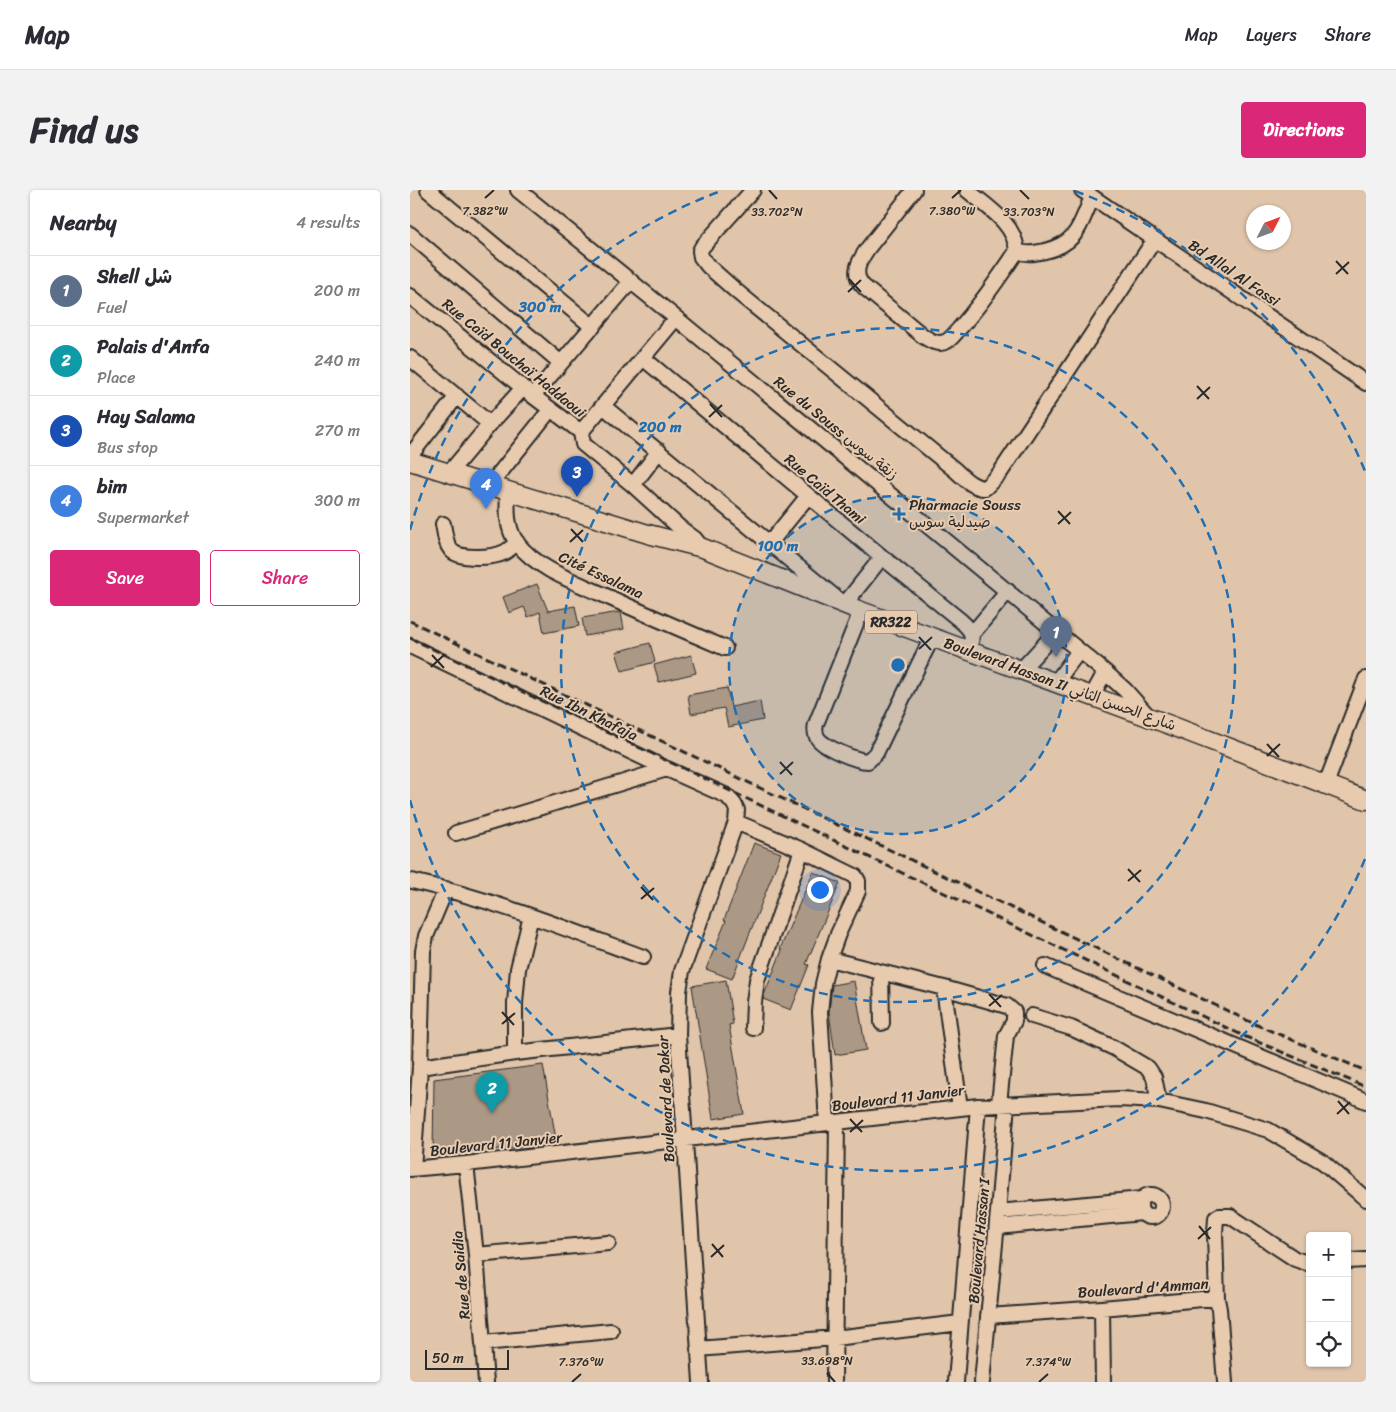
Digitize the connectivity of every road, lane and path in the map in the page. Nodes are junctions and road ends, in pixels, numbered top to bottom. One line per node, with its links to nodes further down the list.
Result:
1 (428, 190): 13 (street)
2 (518, 190): 10 (street, Rue du Souss زنقة سوس)
3 (753, 190): 8 (street)
4 (967, 190): 9 (street)
5 (913, 191): 9 (street)
6 (1087, 194): 8 (street, Bd Allal Al Fassi); 9 (street)
7 (410, 234): 16 (street)
8 (1154, 239): 17 (street, Bd Allal Al Fassi)
9 (1017, 251)
10 (631, 281): 12 (street, Rue du Souss زنقة سوس); 13 (street)
11 (410, 296): 18 (street, Rue Caïd Bouchaï Haddaoui)
12 (676, 318): 15 (street); 37 (street, Rue du Souss زنقة سوس)
13 (593, 327): 16 (street)
14 (410, 358): 19 (street)
15 (643, 358): 20 (street); 31 (street, Rue Caïd Thami)
16 (562, 363): 18 (street)
17 (1366, 383)
18 (528, 392): 21 (street, Rue Caïd Bouchaï Haddaoui); 22 (street)
19 (457, 396): 22 (street); 25 (street)
20 (603, 406): 23 (street); 24 (street)
21 (550, 410): 23 (street, Rue Caïd Bouchaï Haddaoui); 28 (street)
22 (490, 424): 27 (street)
23 (581, 432): 29 (street, Rue Caïd Bouchaï Haddaoui)
24 (659, 451): 29 (street); 34 (street)
25 (410, 456)
26 (410, 461): 27 (main road, Boulevard Hassan II شارع الحسن الثاني / RR322)
27 (449, 473): 28 (main road, Boulevard Hassan II شارع الحسن الثاني / RR322)
28 (490, 485): 30 (main road, Boulevard Hassan II شارع الحسن الثاني / RR322)
29 (633, 485): 35 (street, Rue Caïd Bouchaï Haddaoui)
30 (508, 491): 33 (street, Cité Essalama); 35 (main road, Boulevard Hassan II شارع الحسن الثاني / RR322)
31 (808, 496): 34 (street); 36 (street, Rue Caïd Thami)
32 (443, 524): 33 (street)
33 (517, 542): 43 (street, Cité Essalama)
34 (770, 544): 38 (street)
35 (703, 548): 38 (main road, Boulevard Hassan II شارع الحسن الثاني / RR322)
36 (882, 558): 38 (street); 41 (street, Rue Caïd Thami)
37 (1008, 591): 39 (street, Rue du Souss زنقة سوس); 41 (street)
38 (848, 606): 40 (main road, Boulevard Hassan II شارع الحسن الثاني / RR322); 40 (street)
39 (1056, 632): 44 (street, Rue du Souss زنقة سوس); 45 (street)
40 (932, 636): 41 (main road, Boulevard Hassan II شارع الحسن الثاني / RR322)
41 (970, 642): 45 (main road, Boulevard Hassan II شارع الحسن الثاني / RR322)
42 (410, 646): 51 (street, Rue Ibn Khafaja)
43 (725, 648)
44 (1080, 651): 46 (street, Rue du Souss زنقة سوس); 48 (street)
45 (1021, 670): 48 (main road, Boulevard Hassan II شارع الحسن الثاني / RR322)
46 (1105, 672): 49 (street); 50 (street, Rue du Souss زنقة سوس)
47 (1366, 679): 52 (street)
48 (1056, 682): 49 (main road, Boulevard Hassan II شارع الحسن الثاني / RR322)
49 (1092, 696): 50 (main road, Boulevard Hassan II شارع الحسن الثاني / RR322)
50 (1151, 718): 52 (main road, Boulevard Hassan II شارع الحسن الثاني / RR322)
51 (667, 769): 54 (street, Rue Ibn Khafaja); 55 (street)
52 (1326, 784): 53 (main road, Boulevard Hassan II شارع الحسن الثاني / RR322)
53 (1366, 800)
54 (736, 822): 56 (street); 68 (street, Boulevard de Dakar)
55 (456, 833)
56 (802, 850): 61 (street); 67 (street)
57 (412, 881): 58 (street)
58 (446, 889): 59 (street); 70 (street)
59 (531, 916): 60 (street); 69 (street)
60 (643, 956)
61 (829, 959): 63 (street); 76 (street)
62 (1045, 966): 72 (street)
63 (881, 973): 64 (street); 66 (street)
64 (944, 988): 73 (street, Boulevard Hassan I); 75 (street)
65 (1032, 1016): 71 (street)
66 (882, 1022)
67 (753, 1028)
68 (678, 1035): 69 (street); 77 (street, Boulevard de Dakar)
69 (514, 1053): 70 (street)
70 (420, 1067): 79 (street)
71 (1159, 1101): 73 (street, Boulevard 11 Janvier); 80 (street, Boulevard 11 Janvier)
72 (1366, 1101)
73 (1003, 1104): 74 (street, Boulevard 11 Janvier); 83 (street, Boulevard Hassan I)
74 (978, 1106): 75 (street, Boulevard 11 Janvier); 93 (street, Boulevard Hassan I)
75 (960, 1108): 76 (street, Boulevard 11 Janvier)
76 (832, 1122): 77 (street, Boulevard 11 Janvier); 95 (street)
77 (685, 1139): 78 (street, Boulevard 11 Janvier); 97 (street, Boulevard de Dakar)
78 (466, 1164): 79 (street, Boulevard 11 Janvier); 86 (street, Rue de Saidia)
79 (412, 1169)
80 (1366, 1199)
81 (1142, 1206): 82 (street)
82 (1092, 1211): 83 (street); 84 (street)
83 (998, 1212): 84 (street, Boulevard Hassan I)
84 (997, 1227): 92 (street, Boulevard Hassan I)
85 (608, 1243): 86 (street)
86 (476, 1255): 96 (street, Rue de Saidia)
87 (1366, 1260): 88 (street)
88 (1351, 1261)
89 (1306, 1263): 90 (street)
90 (1217, 1299): 91 (street, Boulevard d'Amman); 104 (street, Boulevard d'Amman)
91 (1102, 1308): 92 (street, Boulevard d'Amman); 103 (street)
92 (988, 1316): 102 (street, Boulevard Hassan I)
93 (960, 1323): 95 (street); 101 (street, Boulevard Hassan I)
94 (611, 1330): 96 (street)
95 (835, 1338): 97 (street); 100 (street)
96 (483, 1344): 98 (street, Rue de Saidia)
97 (698, 1349): 99 (street, Boulevard de Dakar)
98 (486, 1382)
99 (701, 1382)
100 (834, 1382)
101 (956, 1382)
102 (982, 1382)
103 (1102, 1382)
104 (1225, 1382)

